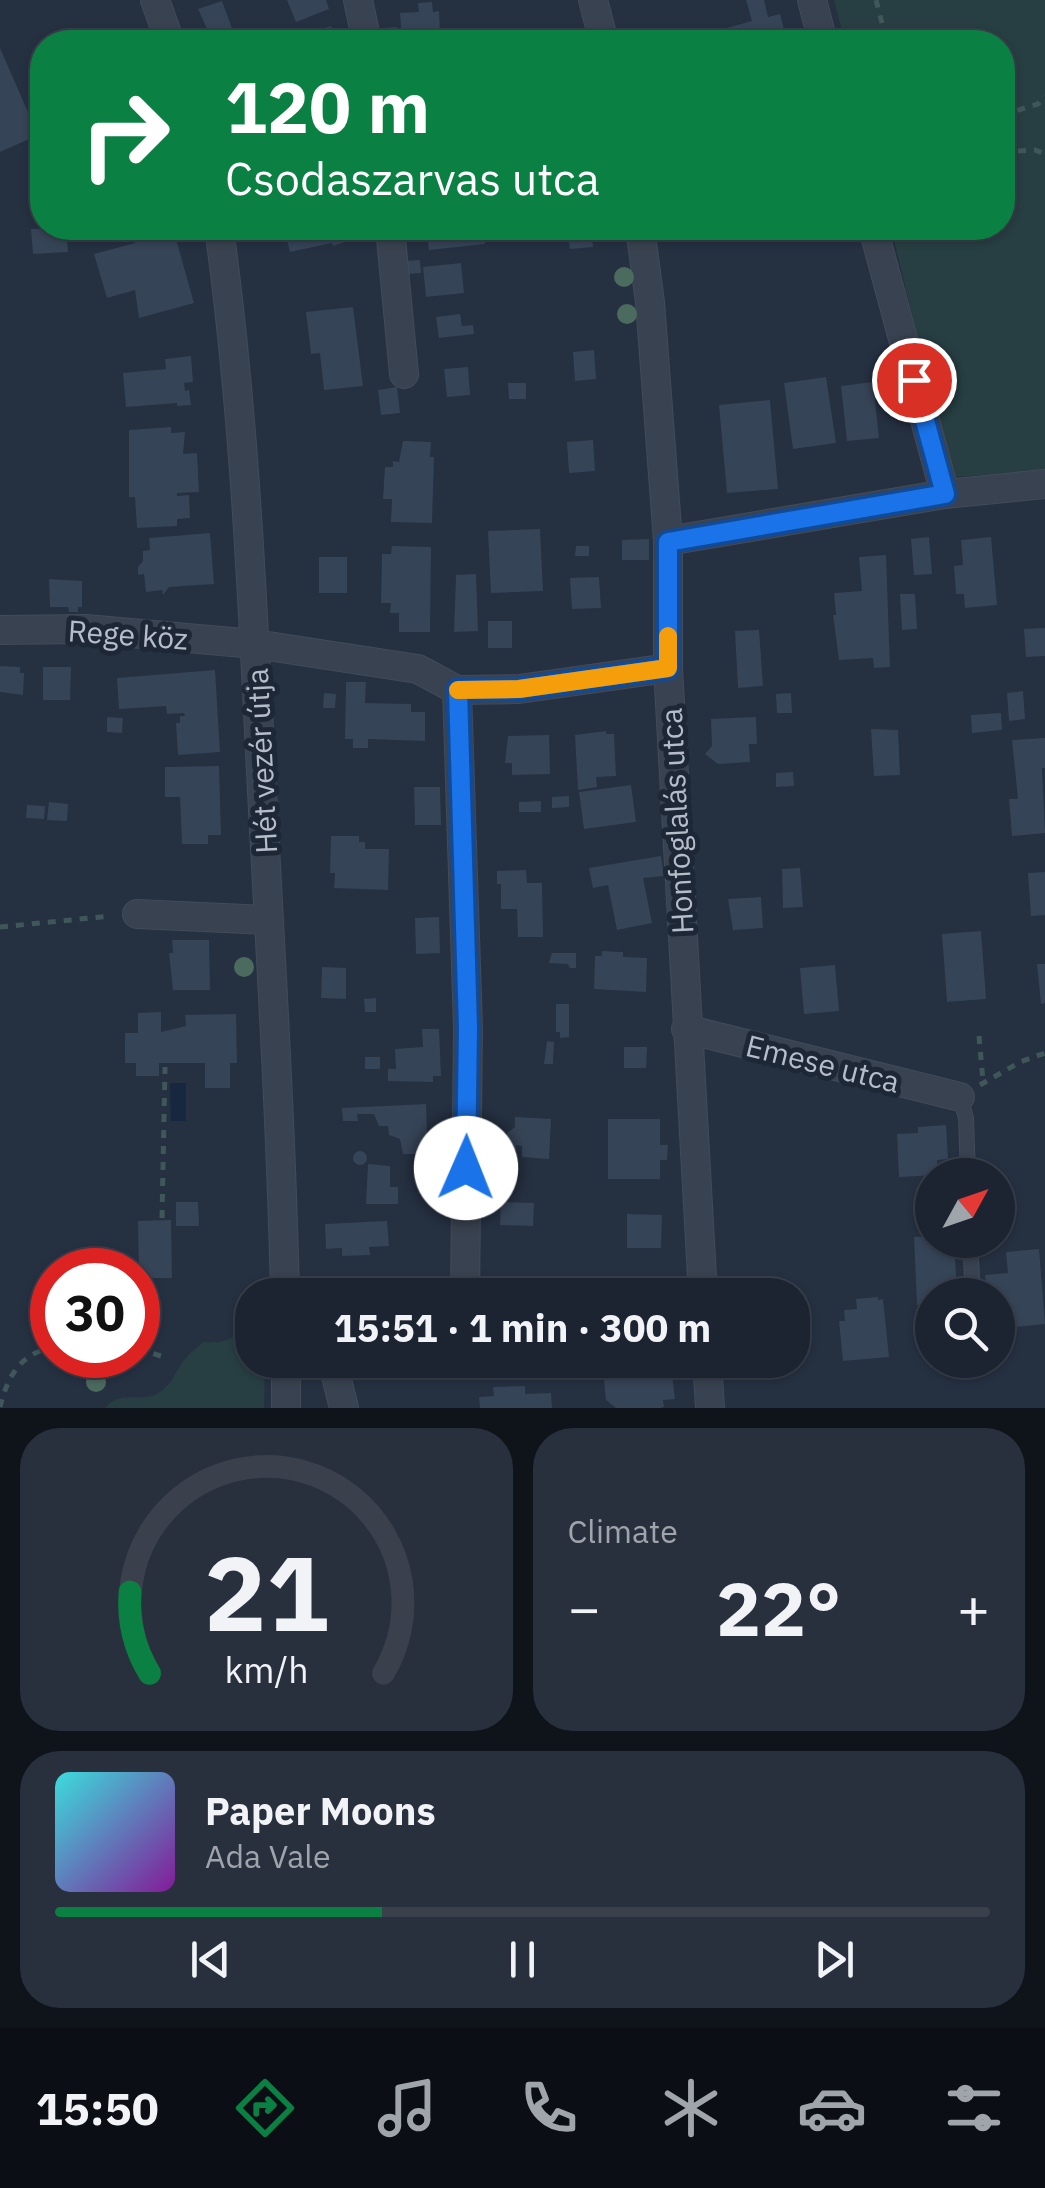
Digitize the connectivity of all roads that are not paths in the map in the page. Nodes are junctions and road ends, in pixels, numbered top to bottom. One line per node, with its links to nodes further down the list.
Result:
1 (154, 0): 5 (street)
2 (358, 0): 6 (street)
3 (593, 0): 7 (street)
4 (812, 0): 8 (street)
5 (165, 30)
6 (364, 30)
7 (601, 30)
8 (821, 30)
9 (221, 240): 18 (street, Hét vezér útja)
10 (391, 240): 13 (street)
11 (642, 240): 16 (street, Honfoglalás utca)
12 (877, 240): 15 (street)
13 (404, 374)
14 (1045, 484): 15 (street)
15 (945, 494): 16 (street)
16 (668, 542): 19 (street, Honfoglalás utca)
17 (0, 630): 18 (street, Rege köz)
18 (255, 644): 20 (street, Rege köz); 22 (street, Hét vezér útja)
19 (668, 668): 20 (street); 23 (street, Honfoglalás utca)
20 (458, 690): 28 (street)
21 (138, 914): 22 (street)
22 (269, 920): 27 (street, Hét vezér útja)
23 (686, 1029): 24 (street, Emese utca); 29 (street, Honfoglalás utca)
24 (971, 1090): 25 (lane)
25 (967, 1158)
26 (971, 1258): 30 (lane)
27 (285, 1278)
28 (465, 1278)
29 (702, 1278)
30 (972, 1278)
31 (286, 1378): 34 (street)
32 (336, 1378): 35 (street)
33 (709, 1378): 36 (street)
34 (286, 1408)
35 (344, 1408)
36 (710, 1408)

